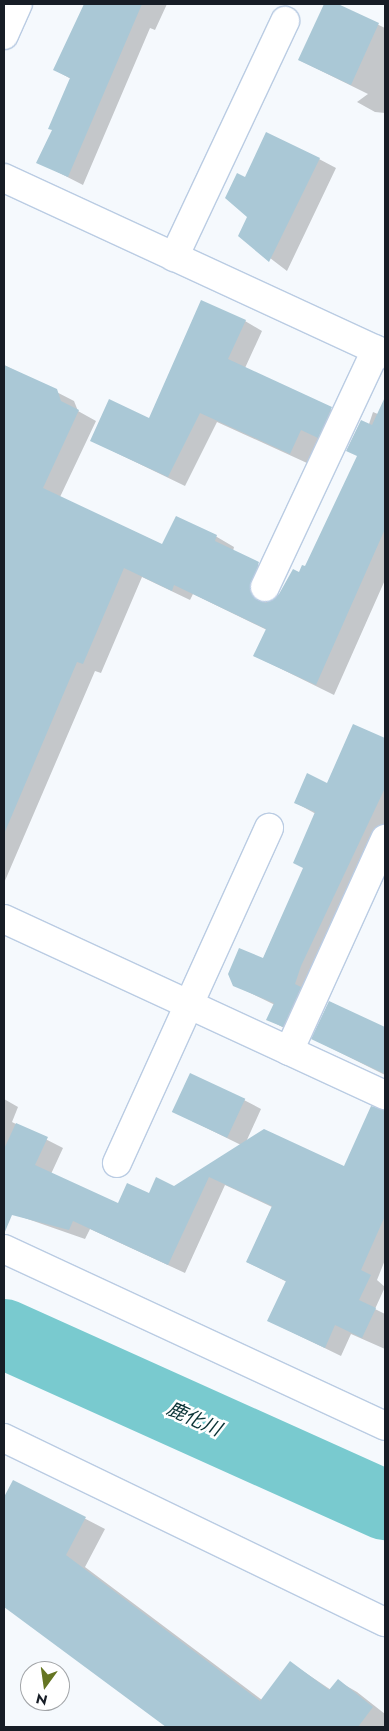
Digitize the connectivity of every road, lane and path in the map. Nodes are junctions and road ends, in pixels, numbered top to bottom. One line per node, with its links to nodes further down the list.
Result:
1 (18, 4): 3 (street)
2 (285, 21): 5 (street)
3 (4, 35)
4 (4, 178): 5 (street)
5 (174, 257): 6 (street)
6 (380, 352): 7 (street)
7 (265, 587)
8 (269, 828): 11 (street)
9 (385, 840): 12 (street)
10 (4, 919): 11 (street)
11 (191, 1006): 12 (street); 14 (street)
12 (289, 1051): 13 (street)
13 (385, 1095)
14 (117, 1163)
15 (4, 1249): 16 (street)
16 (385, 1426)
17 (4, 1438): 18 (street)
18 (385, 1622)

